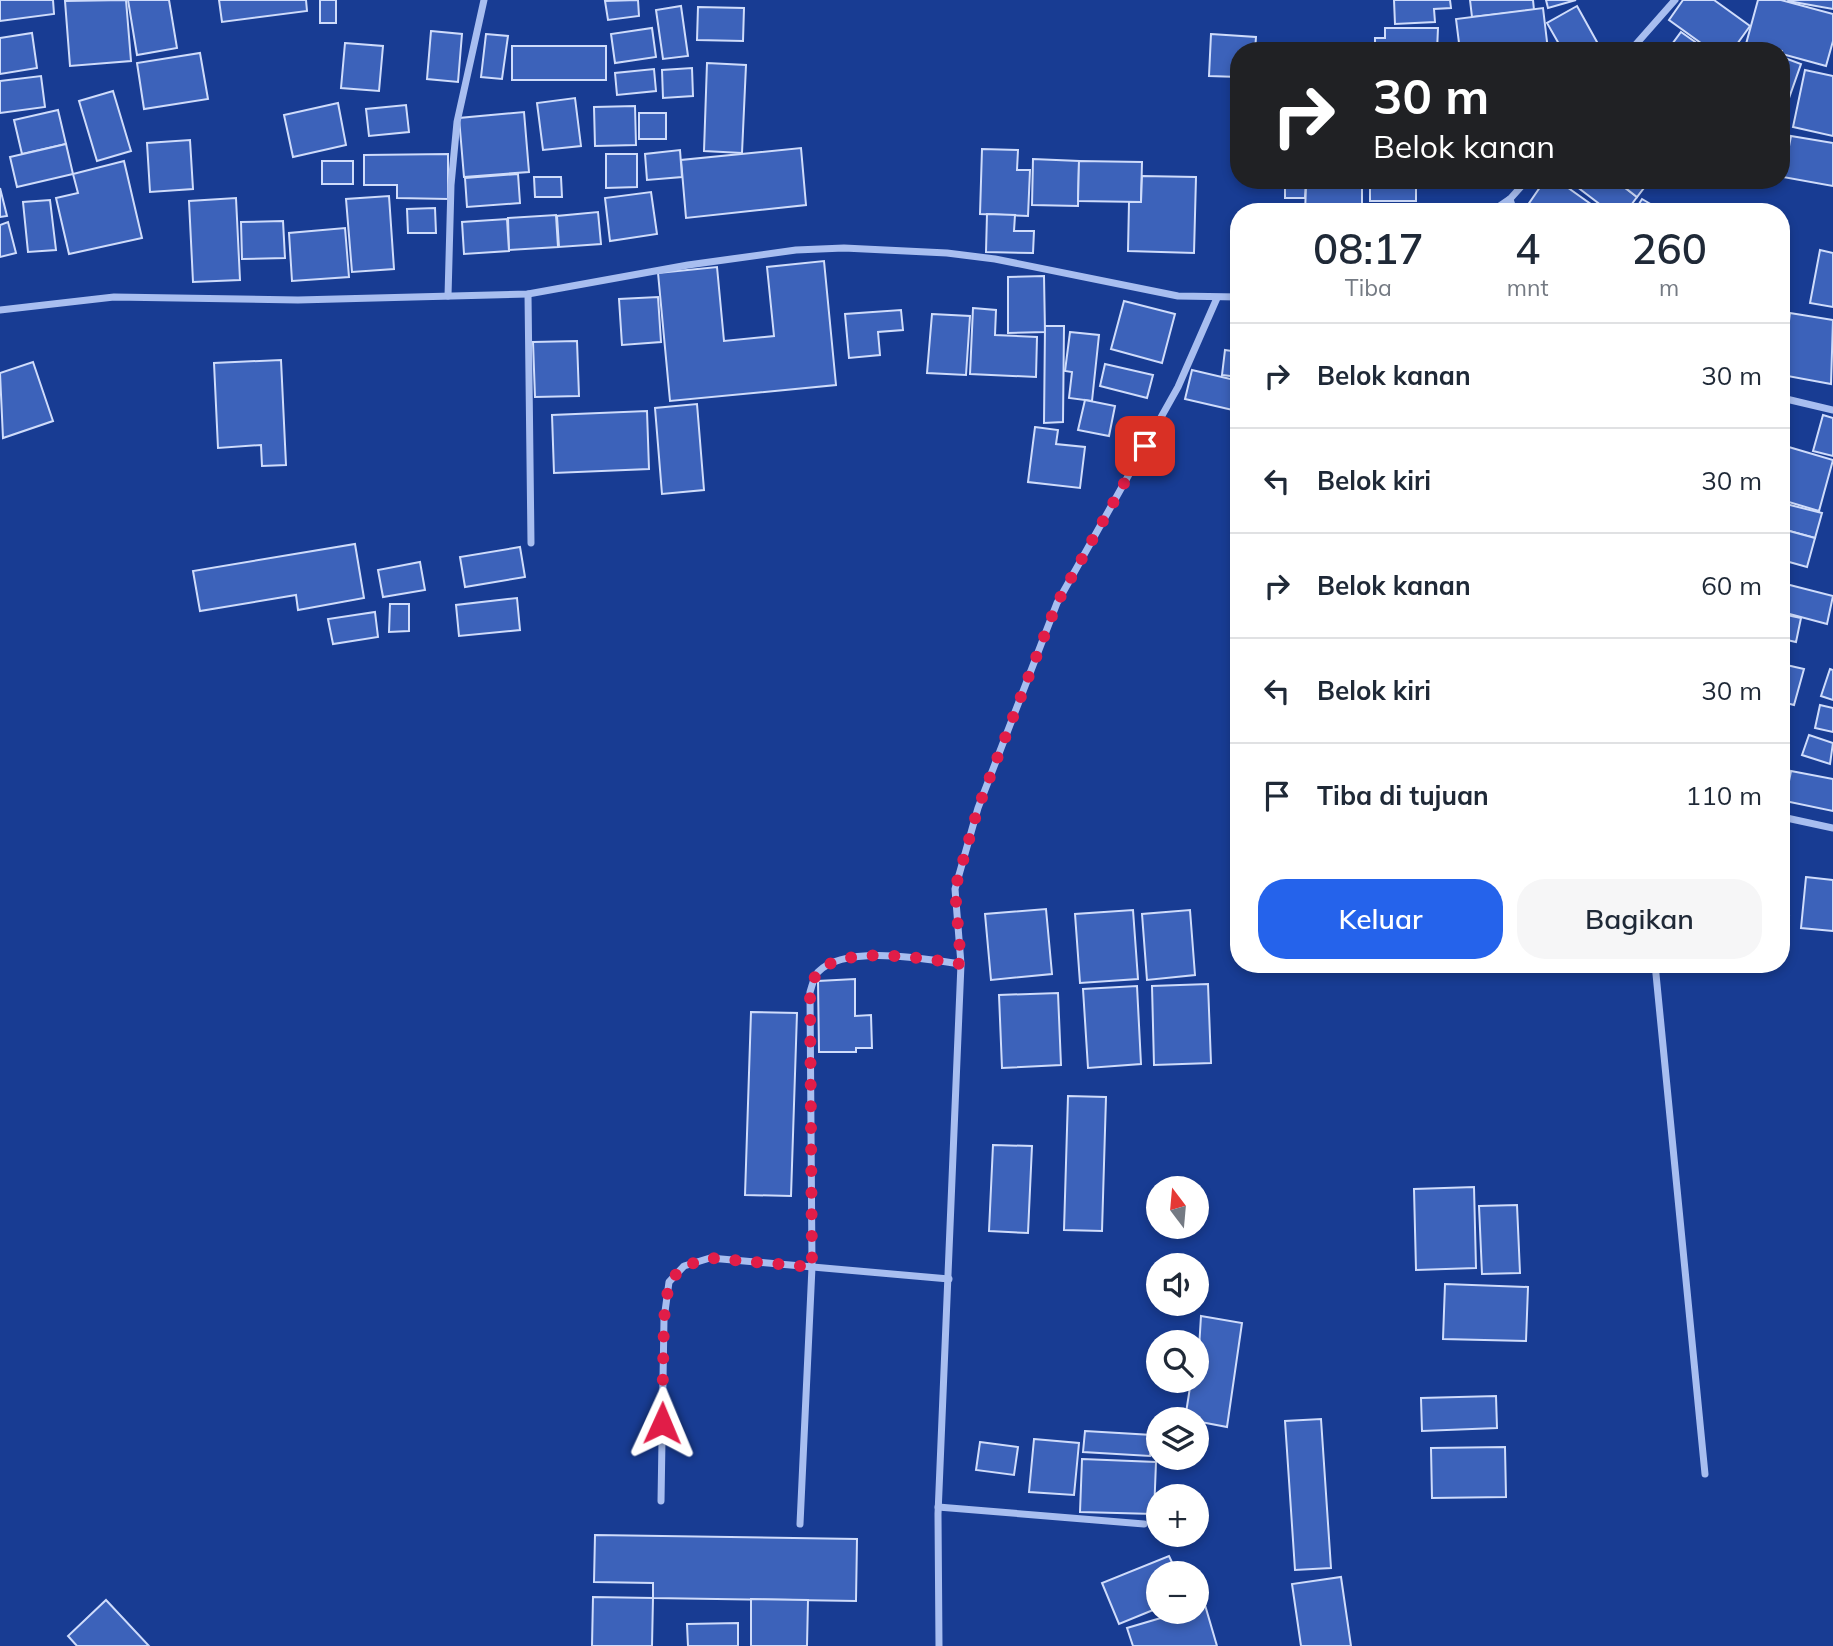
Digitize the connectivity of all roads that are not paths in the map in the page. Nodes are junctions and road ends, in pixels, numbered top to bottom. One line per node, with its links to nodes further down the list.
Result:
1 (484, 0): 9 (street)
2 (1675, 0): 3 (street)
3 (1638, 42)
4 (1519, 189): 5 (street)
5 (1510, 200): 6 (street); 7 (street)
6 (1505, 203)
7 (1511, 203)
8 (528, 293): 9 (street); 10 (street); 15 (street)
9 (448, 296): 12 (street)
10 (1217, 298): 11 (street); 18 (street)
11 (1230, 298)
12 (0, 310)
13 (1790, 400): 14 (street)
14 (1833, 410)
15 (531, 542)
16 (1790, 819): 17 (street)
17 (1833, 828)
18 (961, 964): 20 (street); 21 (street)
19 (1656, 973): 22 (street)
20 (812, 1267): 21 (street); 23 (street); 25 (street)
21 (949, 1279): 24 (street)
22 (1705, 1474)
23 (660, 1501)
24 (938, 1507): 26 (street); 27 (street)
25 (800, 1524)
26 (1144, 1524)
27 (939, 1646)

